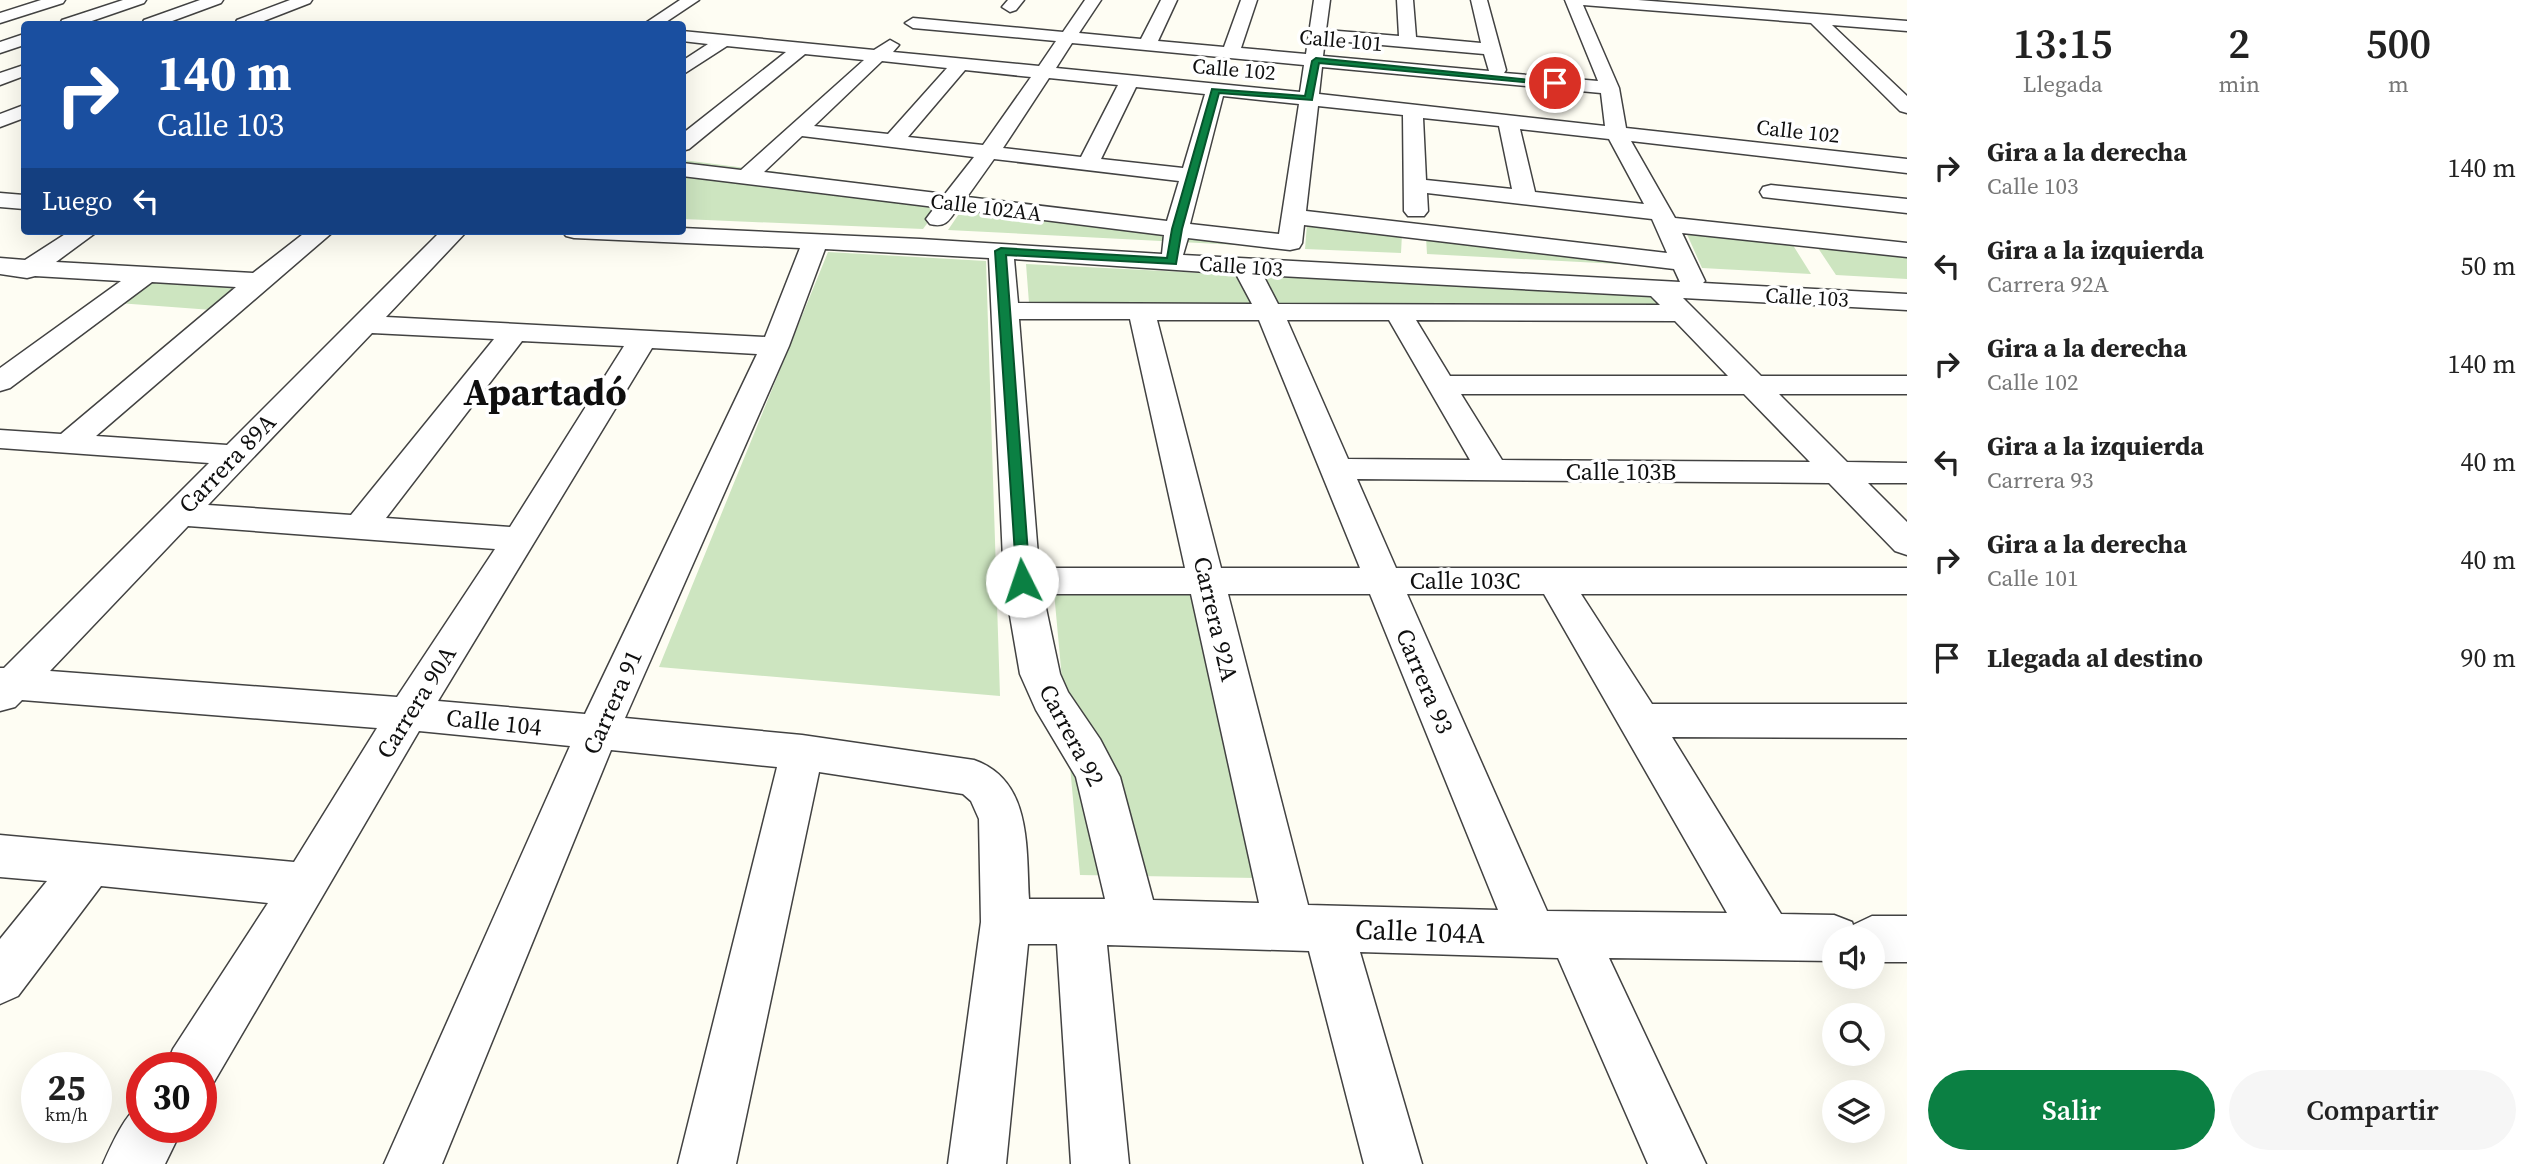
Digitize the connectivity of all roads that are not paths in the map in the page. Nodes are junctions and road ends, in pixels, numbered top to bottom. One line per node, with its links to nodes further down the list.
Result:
1 (57, 0): 21 (street)
2 (138, 0): 23 (street)
3 (215, 0): 24 (street)
4 (304, 0): 25 (street)
5 (691, 0): 26 (street)
6 (1169, 0): 38 (street)
7 (1243, 0): 8 (street)
8 (1249, 0): 42 (street)
9 (1322, 0): 32 (street)
10 (1405, 0): 37 (street)
11 (1479, 0): 41 (street)
12 (1576, 0): 20 (street); 54 (street)
13 (1629, 0): 14 (street)
14 (1675, 2): 20 (street)
15 (1008, 4): 18 (street)
16 (1089, 7): 19 (street); 34 (street)
17 (928, 8): 28 (street)
18 (1035, 9)
19 (1060, 11)
20 (1773, 13): 22 (street); 27 (street)
21 (0, 19)
22 (1817, 20): 30 (street); 56 (street)
23 (77, 21)
24 (158, 21)
25 (251, 21)
26 (657, 21)
27 (1907, 21)
28 (913, 23): 34 (street, Calle 101); 43 (street)
29 (0, 26): 31 (street)
30 (1907, 26)
31 (21, 29)
32 (1319, 34): 37 (street); 44 (street)
33 (686, 36): 36 (street, Calle 102)
34 (1068, 37): 38 (street, Calle 101); 50 (street)
35 (21, 40): 39 (street)
36 (724, 40): 40 (street, Calle 102); 47 (street)
37 (1408, 41): 41 (street)
38 (1147, 45): 42 (street, Calle 101)
39 (0, 48)
40 (801, 48): 43 (street, Calle 102); 62 (street)
41 (1490, 49): 51 (street)
42 (1231, 53): 44 (street, Calle 101)
43 (880, 55): 45 (street, Calle 102); 65 (street)
44 (1316, 61): 51 (street, Calle 101); 57 (street)
45 (961, 63): 50 (street, Calle 102); 67 (street)
46 (0, 65): 48 (street)
47 (686, 67)
48 (21, 68)
49 (21, 70): 52 (street)
50 (1046, 71): 53 (street, Calle 102); 70 (street)
51 (1500, 78): 54 (street, Calle 101)
52 (0, 79)
53 (1129, 82): 55 (street, Calle 102); 71 (street)
54 (1610, 88): 66 (street)
55 (1215, 91): 57 (street, Calle 102); 74 (street)
56 (1898, 92): 58 (street)
57 (1309, 99): 59 (street, Calle 102); 83 (street)
58 (1907, 107)
59 (1413, 110): 63 (street, Calle 102); 76 (street)
60 (21, 112): 64 (street)
61 (693, 115): 62 (street)
62 (715, 117): 68 (street)
63 (1508, 120): 66 (street, Calle 102); 78 (street)
64 (0, 121)
65 (799, 130): 67 (street); 75 (street)
66 (1616, 133): 69 (street, Calle 102); 84 (street)
67 (893, 141): 70 (street)
68 (686, 142)
69 (1739, 148): 72 (street, Calle 102); 77 (street)
70 (989, 152): 71 (street); 81 (street)
71 (1088, 164): 74 (street)
72 (1907, 166)
73 (686, 170): 75 (street, Calle 102AA)
74 (1191, 176): 85 (street)
75 (746, 177): 81 (street, Calle 102AA)
76 (1415, 185): 78 (street); 86 (street)
77 (1771, 192): 82 (street); 91 (street)
78 (1525, 198): 84 (street)
79 (0, 200): 80 (street)
80 (21, 202)
81 (948, 203): 85 (street, Calle 102AA); 94 (street)
82 (1907, 206)
83 (1294, 217): 86 (street); 93 (street)
84 (1663, 218): 91 (street); 98 (street)
85 (1177, 229): 93 (street, Calle 102AA); 97 (street)
86 (1417, 231): 98 (street); 104 (street)
87 (80, 235): 101 (street)
88 (317, 235): 105 (street)
89 (451, 235): 113 (street, Carrera 89A)
90 (661, 235): 92 (street, Calle 103)
91 (1799, 239): 95 (street)
92 (814, 242): 94 (street, Calle 103); 116 (street, Carrera 91)
93 (1290, 243): 102 (street)
94 (920, 246): 96 (street, Calle 103)
95 (1907, 250)
96 (1001, 251): 97 (street, Calle 103); 109 (street, Carrera 92)
97 (1172, 262): 100 (street, Calle 103)
98 (1682, 262): 107 (street)
99 (0, 265): 101 (street)
100 (1245, 266): 102 (street, Calle 103); 111 (street, Carrera 93)
101 (32, 267): 103 (street); 106 (street)
102 (1284, 269): 104 (street, Calle 103)
103 (148, 273): 105 (street); 117 (street)
104 (1416, 275): 107 (street, Calle 103)
105 (259, 281): 122 (street)
106 (0, 288)
107 (1690, 302): 108 (street, Calle 103); 112 (street, Calle 103); 118 (street)
108 (1907, 302)
109 (1006, 311): 110 (street, Calle 103); 135 (street, Carrera 92)
110 (1142, 312): 111 (street, Calle 103); 132 (street, Carrera 92A)
111 (1270, 313): 112 (street, Calle 103); 124 (street, Carrera 93)
112 (1398, 313): 119 (street)
113 (362, 324): 114 (street); 123 (street, Carrera 89A)
114 (514, 332): 115 (street); 129 (street)
115 (643, 339): 116 (street); 130 (street, Carrera 90A)
116 (775, 346): 141 (street, Carrera 91)
117 (0, 382)
118 (1752, 384): 119 (street); 120 (street); 126 (street)
119 (1441, 385): 125 (street)
120 (1907, 385)
121 (0, 439): 122 (street)
122 (70, 442): 123 (street)
123 (235, 455): 128 (street, Carrera 89A)
124 (1336, 469): 125 (street, Calle 103B); 133 (street, Carrera 93)
125 (1492, 470): 126 (street, Calle 103B)
126 (1839, 472): 127 (street, Calle 103B); 131 (street)
127 (1907, 473)
128 (177, 514): 129 (street); 137 (street, Carrera 89A)
129 (360, 527): 130 (street)
130 (520, 539): 138 (street, Carrera 90A)
131 (1907, 543)
132 (1207, 580): 133 (street, Calle 103C); 135 (street, Calle 103C); 149 (street, Carrera 92A)
133 (1382, 580): 134 (street, Calle 103C); 150 (street, Carrera 93)
134 (1554, 580): 136 (street, Calle 103C); 139 (street)
135 (1022, 581): 148 (street, Carrera 92)
136 (1907, 581)
137 (4, 688): 138 (street, Calle 104)
138 (408, 714): 141 (street, Calle 104); 145 (street, Carrera 90A)
139 (1640, 720): 140 (street); 151 (street)
140 (1907, 720)
141 (597, 733): 142 (street, Calle 104); 159 (street, Carrera 91)
142 (802, 752): 147 (street, Calle 104); 160 (street)
143 (0, 856): 144 (street)
144 (90, 864): 145 (street); 155 (street)
145 (306, 885): 156 (street, Carrera 90A)
146 (1080, 921): 147 (street, Calle 104A); 148 (street, Calle 104A); 162 (street)
147 (1006, 922): 161 (street)
148 (1135, 923): 149 (street, Calle 104A)
149 (1309, 928): 150 (street, Calle 104A); 163 (street, Carrera 92A)
150 (1552, 934): 151 (street, Calle 104A); 164 (street, Carrera 93)
151 (1767, 937): 152 (street, Calle 104A)
152 (1822, 938)
153 (1885, 939): 154 (street)
154 (1907, 940)
155 (0, 979)
156 (202, 1052)
157 (145, 1143): 158 (street)
158 (132, 1164)
159 (413, 1164)
160 (707, 1164)
161 (977, 1164)
162 (1100, 1164)
163 (1393, 1164)
164 (1677, 1164)

